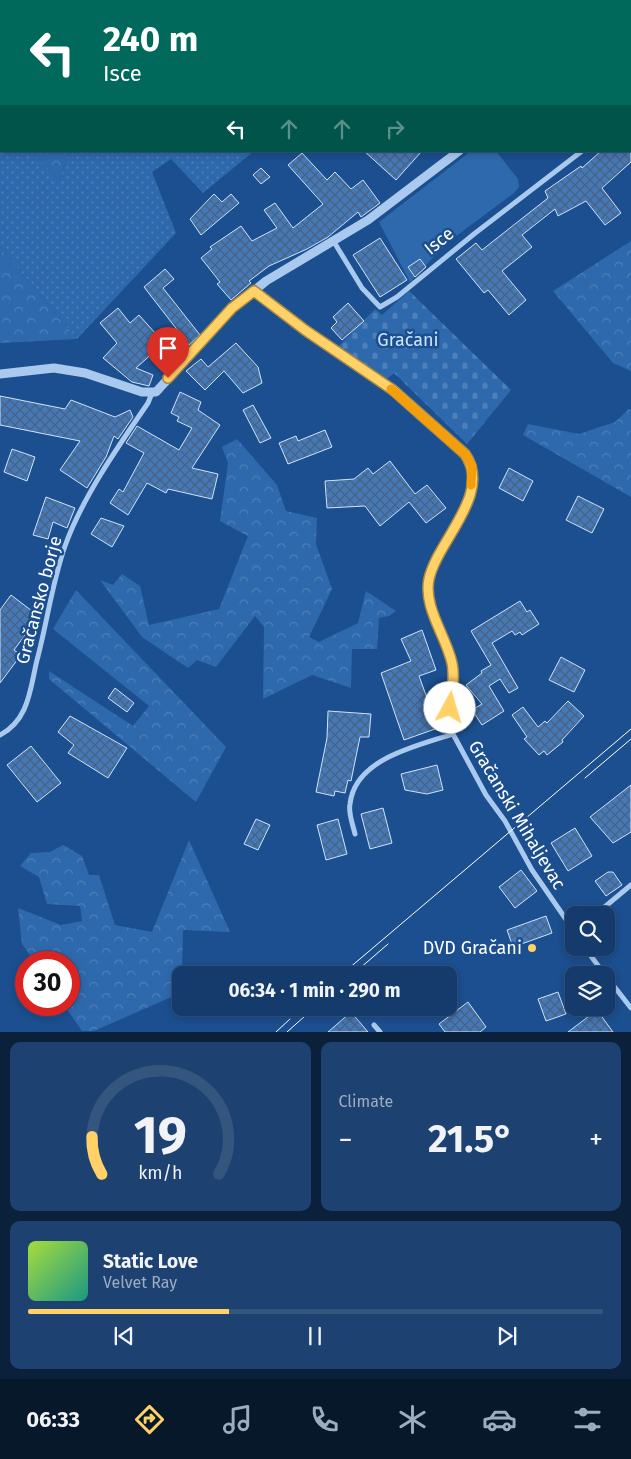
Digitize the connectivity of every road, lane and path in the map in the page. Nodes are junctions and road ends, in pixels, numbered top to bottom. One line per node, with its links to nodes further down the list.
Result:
1 (457, 152): 3 (street)
2 (581, 152): 3 (street, Isce)
3 (334, 242): 4 (street)
4 (254, 291): 6 (street); 7 (street, Gračanski Mihaljevac)
5 (0, 374): 6 (street)
6 (152, 393): 8 (street, Gračansko borje)
7 (453, 734): 9 (street); 12 (street, Gračanski Mihaljevac)
8 (0, 735)
9 (356, 834)
10 (631, 885): 11 (street)
11 (606, 906)
12 (565, 917)
13 (615, 988): 14 (street)
14 (631, 1008)
15 (374, 1025): 16 (street)
16 (380, 1032)

